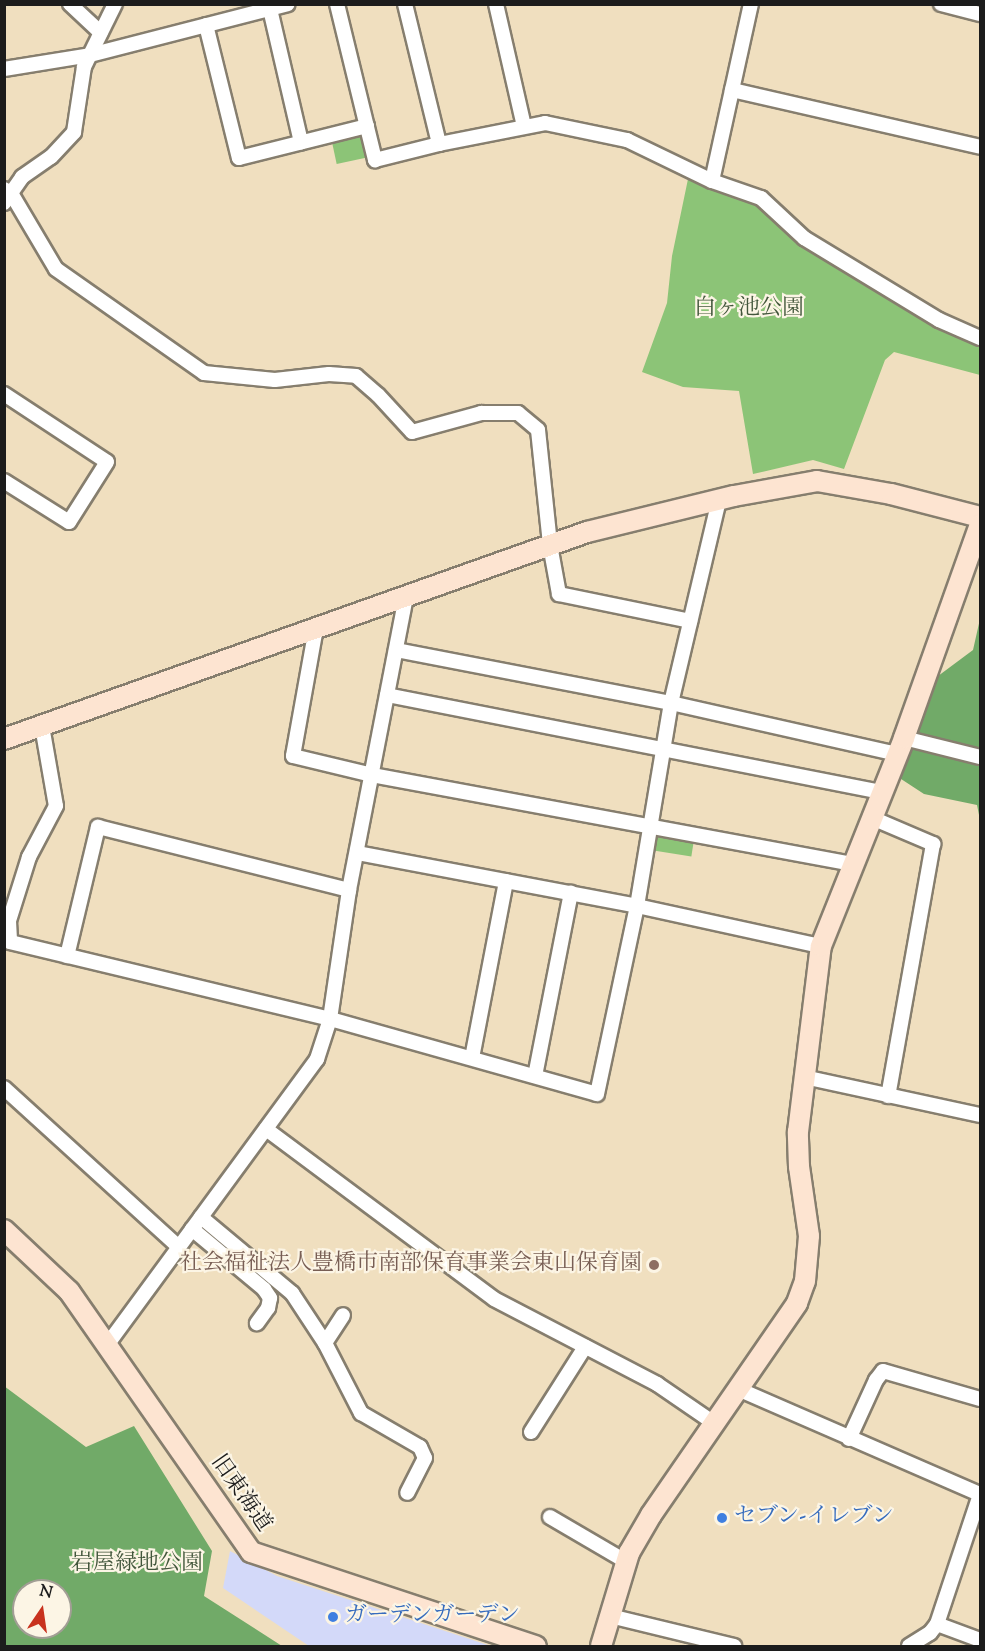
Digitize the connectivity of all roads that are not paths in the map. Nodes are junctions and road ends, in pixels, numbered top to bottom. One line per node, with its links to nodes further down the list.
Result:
1 (70, 4): 12 (street)
2 (115, 4): 12 (street)
3 (288, 4): 9 (street)
4 (337, 4): 16 (street)
5 (405, 4): 19 (street)
6 (496, 4): 17 (street)
7 (751, 4): 15 (street)
8 (940, 4): 10 (street)
9 (270, 9): 11 (street); 18 (street)
10 (981, 14)
11 (206, 26): 13 (street); 18 (street)
12 (101, 33): 13 (street)
13 (90, 55): 14 (street); 22 (street)
14 (4, 69)
15 (732, 90): 20 (street); 21 (street)
16 (367, 126): 18 (street); 19 (street)
17 (524, 126): 19 (street); 21 (street)
18 (301, 142)
19 (439, 144)
20 (981, 147)
21 (712, 181): 23 (street)
22 (7, 195): 29 (street)
23 (981, 338)
24 (4, 394): 25 (street)
25 (4, 481)
26 (719, 500): 27 (street); 29 (street); 31 (street)
27 (981, 517)
28 (981, 525): 38 (street)
29 (550, 545): 30 (street); 31 (street)
30 (406, 596): 32 (street); 33 (street)
31 (690, 621): 35 (street)
32 (316, 628): 36 (street); 41 (street)
33 (396, 650): 34 (street); 35 (street)
34 (387, 695): 39 (street); 41 (street)
35 (671, 703): 38 (street); 39 (street)
36 (42, 726): 37 (street); 51 (street)
37 (4, 739)
38 (900, 746): 40 (street); 42 (street)
39 (663, 747): 42 (street); 44 (street)
40 (981, 757)
41 (372, 775): 44 (street); 45 (street)
42 (881, 792): 43 (street)
43 (870, 817): 46 (street); 59 (street)
44 (650, 827): 46 (street); 50 (street)
45 (357, 853): 47 (street); 48 (street)
46 (852, 864): 52 (street)
47 (506, 881): 49 (street); 55 (street)
48 (349, 890): 53 (street); 54 (street)
49 (571, 893): 50 (street); 56 (street)
50 (637, 906): 52 (street); 56 (street)
51 (7, 941): 53 (street)
52 (821, 946): 57 (street)
53 (67, 956): 54 (street)
54 (330, 1019): 55 (street); 61 (street)
55 (472, 1058): 56 (street)
56 (535, 1076)
57 (804, 1077): 59 (street); 70 (street)
58 (4, 1089): 64 (street)
59 (888, 1095): 60 (street)
60 (981, 1115)
61 (266, 1129): 62 (street); 69 (street)
62 (197, 1223): 64 (street); 66 (street); 67 (street)
63 (4, 1230): 68 (street, 旧東海道)
64 (179, 1246): 68 (street)
65 (343, 1315): 67 (street)
66 (257, 1323)
67 (325, 1343): 75 (street)
68 (107, 1345): 83 (street, 旧東海道)
69 (585, 1347): 72 (street); 73 (street)
70 (738, 1389): 72 (street); 74 (street)
71 (981, 1398): 74 (street)
72 (714, 1423): 78 (street)
73 (531, 1432)
74 (849, 1439): 76 (street)
75 (407, 1493)
76 (981, 1495): 80 (street)
77 (550, 1516): 78 (street)
78 (627, 1562): 79 (street)
79 (610, 1616): 82 (street); 84 (street)
80 (937, 1624): 81 (street); 86 (street)
81 (981, 1640)
82 (690, 1642): 85 (street)
83 (536, 1647)
84 (601, 1647)
85 (734, 1647)
86 (909, 1647)

